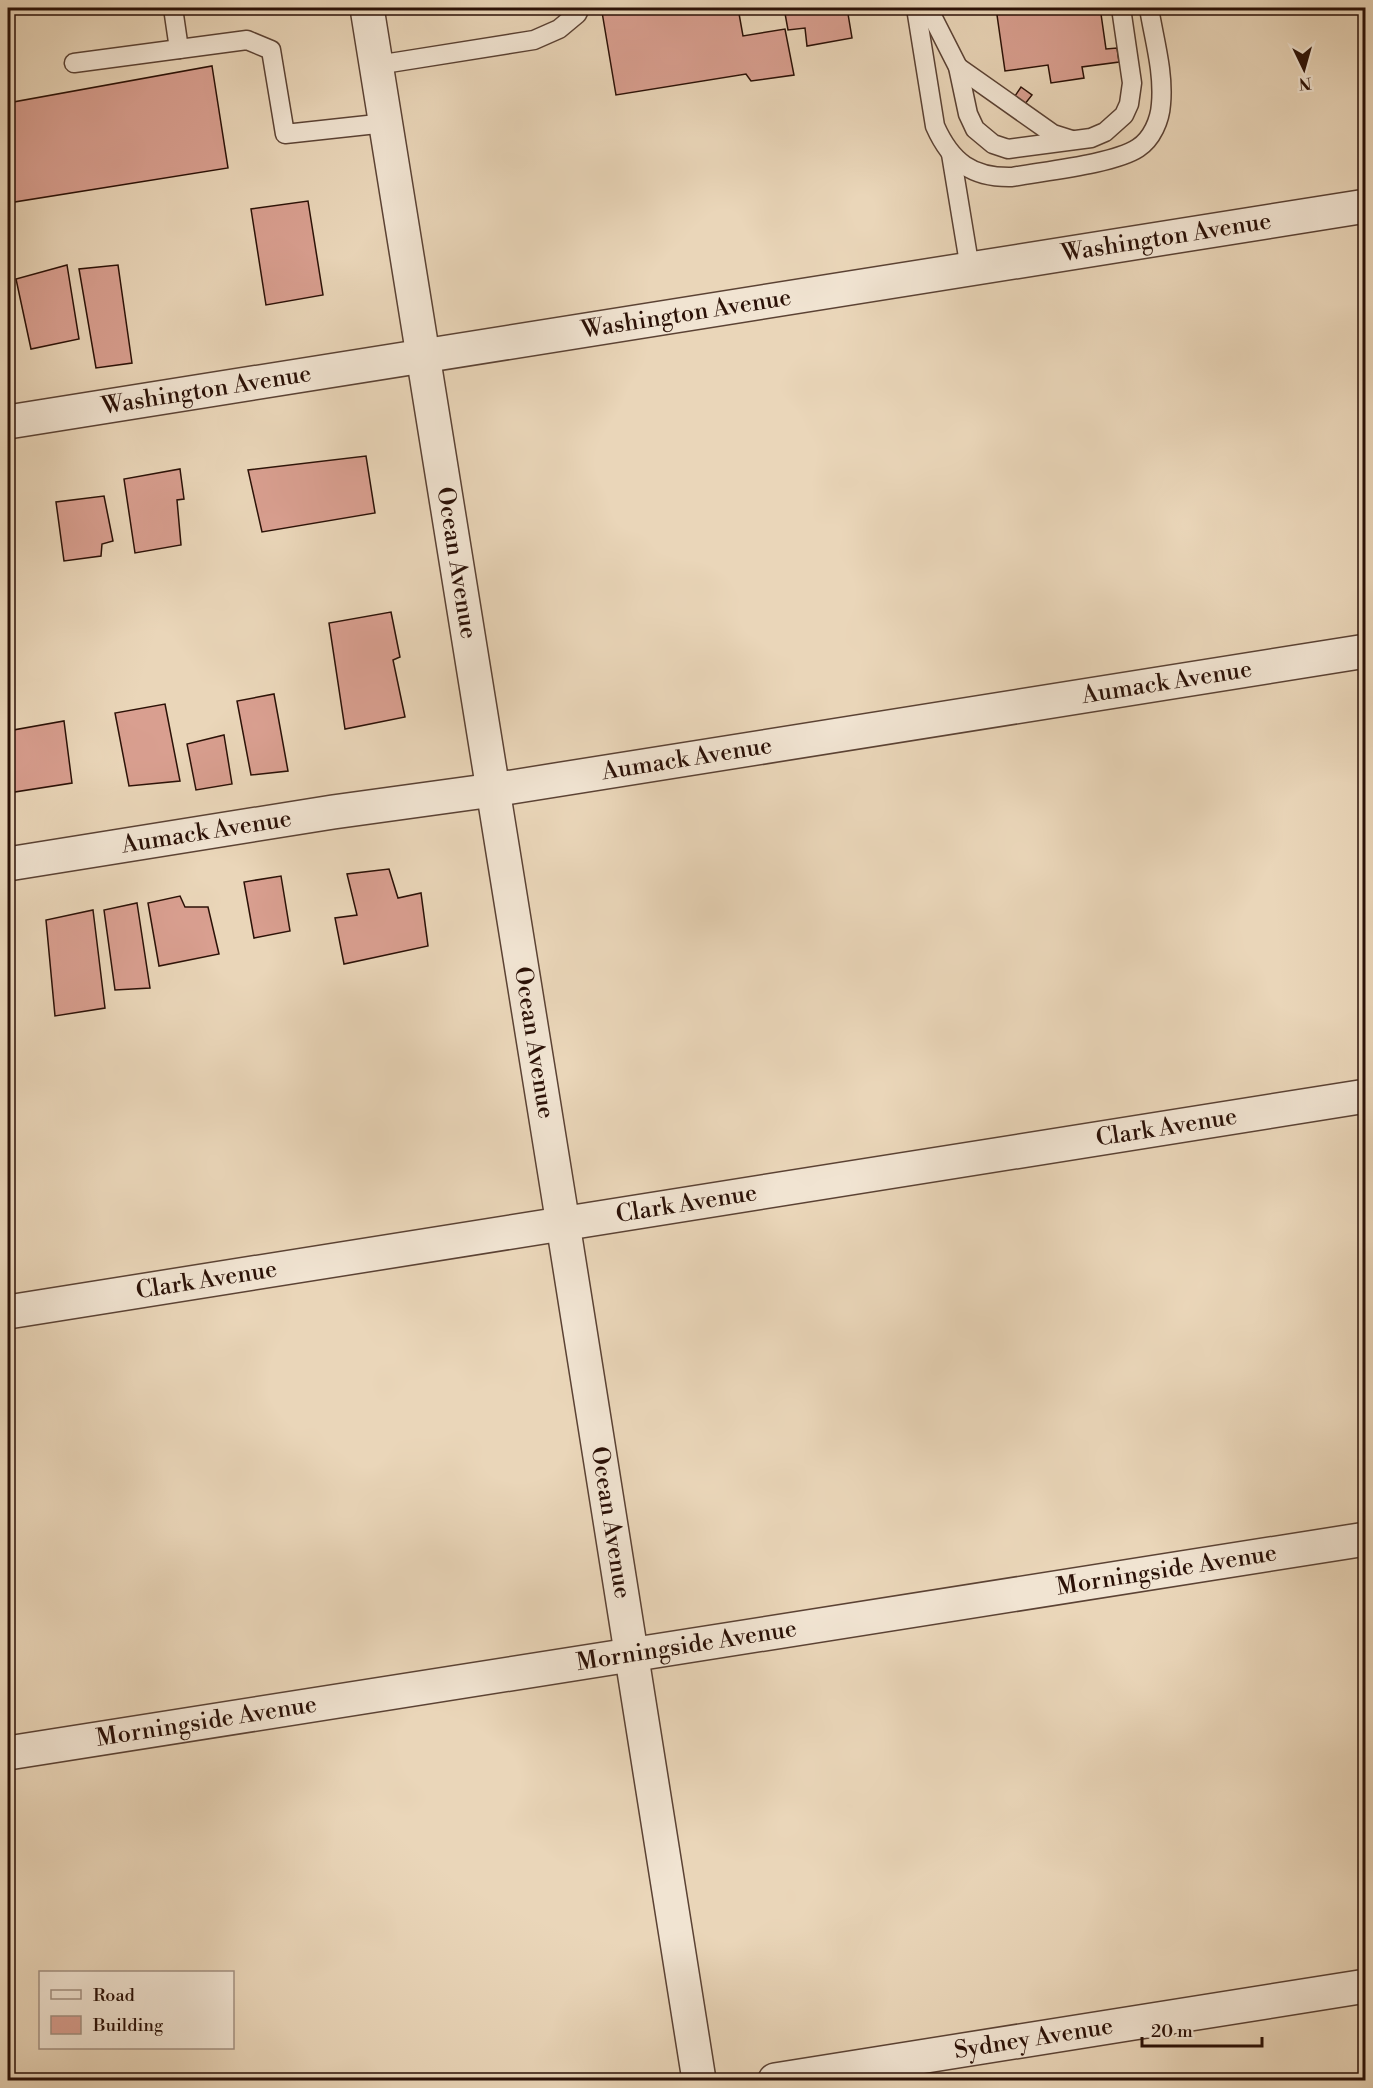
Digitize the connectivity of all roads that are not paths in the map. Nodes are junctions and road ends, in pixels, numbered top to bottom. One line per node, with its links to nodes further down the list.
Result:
1 (173, 8): 8 (lane)
2 (367, 8): 10 (street, Ocean Avenue)
3 (580, 8): 10 (lane)
4 (916, 8): 14 (lane)
5 (928, 8): 11 (lane)
6 (1121, 8): 13 (lane)
7 (1149, 8): 14 (lane)
8 (179, 49): 9 (lane); 12 (lane)
9 (74, 63)
10 (376, 65): 12 (street, Ocean Avenue)
11 (958, 67): 13 (lane); 13 (lane)
12 (386, 123): 17 (street, Ocean Avenue)
13 (1074, 140)
14 (951, 154): 16 (lane)
15 (1365, 206): 16 (street, Washington Avenue)
16 (970, 269): 17 (street, Washington Avenue)
17 (423, 356): 18 (street, Washington Avenue); 20 (street, Ocean Avenue)
18 (8, 422)
19 (1365, 651): 20 (street, Aumack Avenue)
20 (493, 790): 21 (street, Aumack Avenue); 23 (street, Ocean Avenue)
21 (8, 864)
22 (1365, 1096): 23 (street, Clark Avenue)
23 (563, 1224): 24 (street, Clark Avenue); 26 (street, Ocean Avenue)
24 (8, 1312)
25 (1365, 1539): 26 (street, Morningside Avenue)
26 (632, 1655): 27 (street, Morningside Avenue); 29 (street, Ocean Avenue)
27 (8, 1753)
28 (1365, 1986): 30 (street, Sydney Avenue)
29 (699, 2080)
30 (775, 2080)

